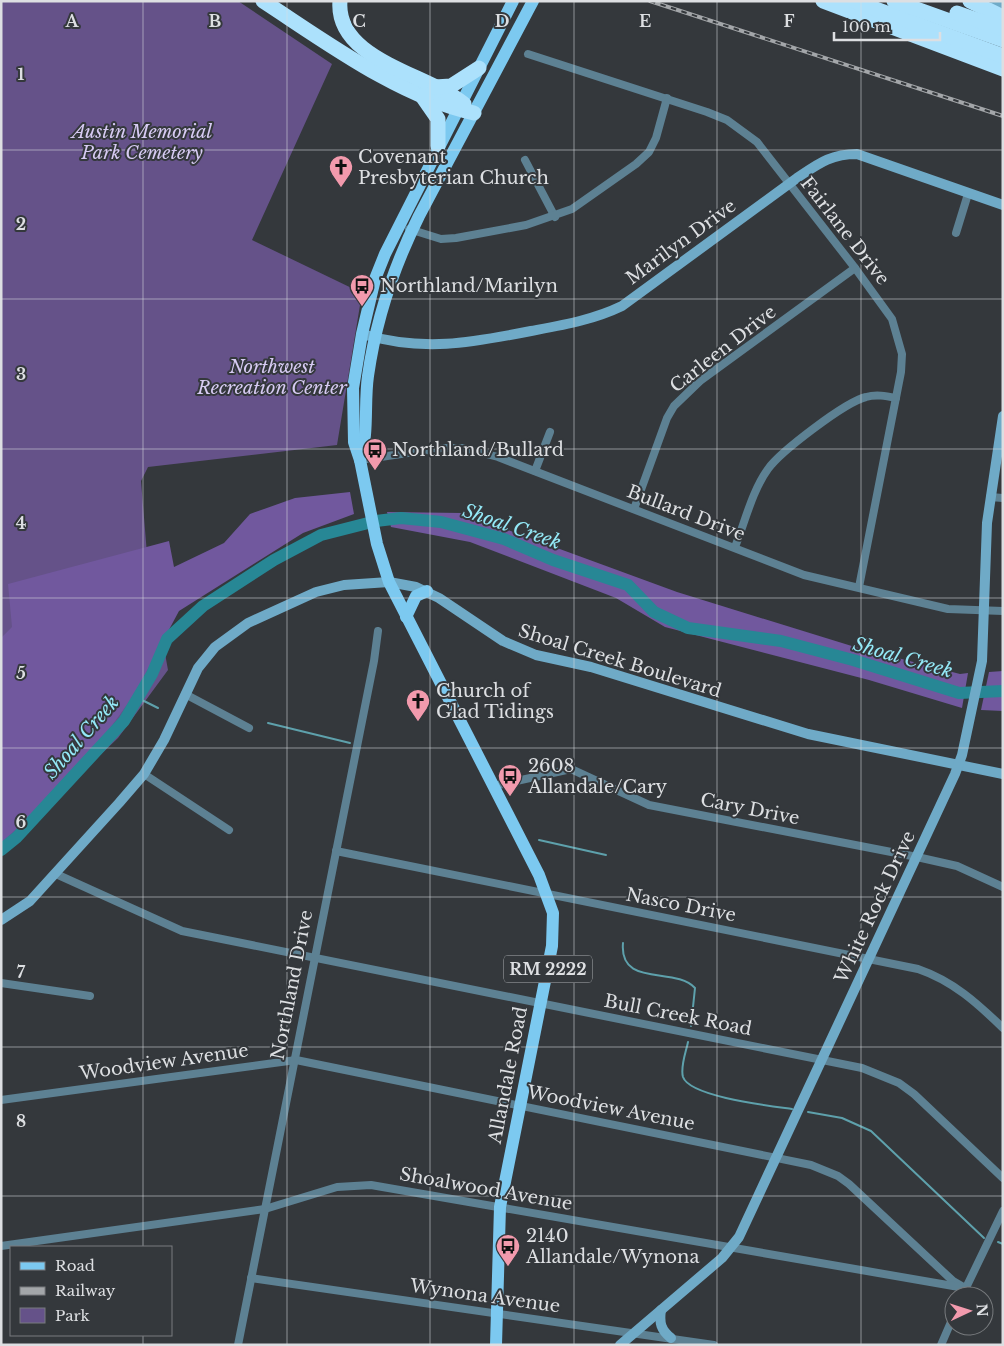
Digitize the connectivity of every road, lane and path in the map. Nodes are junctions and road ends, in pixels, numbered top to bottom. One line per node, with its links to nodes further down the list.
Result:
1 (263, 1): 19 (highway)
2 (513, 1): 17 (main road, RM 2222)
3 (533, 1): 22 (main road, RM 2222)
4 (823, 1): 18 (highway)
5 (854, 1): 16 (highway)
6 (894, 1): 14 (highway)
7 (924, 1): 13 (highway)
8 (970, 1): 12 (highway)
9 (995, 1): 10 (street)
10 (1003, 4)
11 (340, 9): 19 (highway)
12 (1003, 17)
13 (1003, 29)
14 (1003, 40)
15 (528, 54): 20 (street, Fairlane Drive)
16 (1003, 56)
17 (479, 68): 19 (highway); 21 (main road, RM 2222)
18 (1003, 69)
19 (427, 90): 21 (highway); 23 (highway)
20 (667, 98): 25 (street, Fairlane Drive); 28 (street)
21 (460, 106): 22 (highway); 23 (main road, RM 2222)
22 (474, 113): 30 (main road, RM 2222)
23 (438, 146): 29 (main road, RM 2222)
24 (525, 160): 28 (street)
25 (789, 183): 26 (street, Marilyn Drive); 32 (street, Fairlane Drive); 34 (street, Marilyn Drive)
26 (968, 194): 27 (street, Marilyn Drive); 31 (street)
27 (1003, 205)
28 (555, 217): 30 (street)
29 (398, 224): 30 (street); 33 (main road, RM 2222)
30 (412, 231): 34 (main road, RM 2222)
31 (956, 233)
32 (855, 268): 35 (street, Fairlane Drive); 42 (street, Carleen Drive)
33 (362, 334): 34 (street, Marilyn Drive); 38 (main road, RM 2222)
34 (374, 338): 38 (main road, RM 2222)
35 (896, 398): 43 (street); 45 (street, Fairlane Drive)
36 (1003, 416): 40 (street, White Rock Drive)
37 (550, 432): 39 (street)
38 (360, 460): 39 (street, Bullard Drive); 44 (main road, RM 2222)
39 (534, 471): 42 (street, Bullard Drive)
40 (990, 497): 41 (street); 47 (street, White Rock Drive)
41 (1003, 498)
42 (634, 509): 43 (street, Bullard Drive)
43 (735, 547): 45 (street, Bullard Drive)
44 (389, 582): 46 (street, Shoal Creek Boulevard); 49 (main road, Allandale Road / RM 2222); 51 (street, Shoal Creek Boulevard)
45 (859, 587): 47 (street, Bullard Drive)
46 (426, 591): 49 (main road); 53 (street, Shoal Creek Boulevard)
47 (985, 611): 48 (street, Bullard Drive); 53 (street, White Rock Drive)
48 (1003, 611)
49 (406, 616): 56 (main road, Allandale Road / RM 2222)
50 (378, 631): 58 (street, Northland Drive)
51 (185, 694): 52 (street); 54 (street, Shoal Creek Boulevard)
52 (249, 728)
53 (958, 766): 55 (street, Shoal Creek Boulevard); 59 (street, White Rock Drive)
54 (144, 774): 57 (street); 60 (street, Shoal Creek Boulevard)
55 (1003, 774)
56 (494, 786): 59 (street, Cary Drive); 62 (main road, Allandale Road / RM 2222)
57 (229, 830)
58 (336, 851): 62 (street, Nasco Drive); 65 (street, Northland Drive)
59 (917, 857): 61 (street, Cary Drive); 64 (street, White Rock Drive)
60 (56, 874): 63 (street, Shoal Creek Boulevard); 65 (street, Bull Creek Road)
61 (1003, 887)
62 (547, 893): 64 (street, Nasco Drive); 68 (main road, Allandale Road / RM 2222)
63 (1, 920)
64 (869, 958): 69 (street, Nasco Drive); 70 (street, White Rock Drive)
65 (316, 959): 68 (street, Bull Creek Road); 71 (street, Northland Drive)
66 (1, 983): 67 (street)
67 (90, 996)
68 (540, 1003): 70 (street, Bull Creek Road); 73 (main road, Allandale Road / RM 2222)
69 (1003, 1028)
70 (821, 1059): 74 (street, White Rock Drive); 75 (street, Bull Creek Road)
71 (296, 1060): 72 (street, Woodview Avenue); 73 (street, Woodview Avenue); 77 (street, Northland Drive)
72 (1, 1100)
73 (520, 1106): 74 (street, Woodview Avenue); 76 (main road, Allandale Road / RM 2222)
74 (777, 1157): 80 (street, White Rock Drive); 82 (street, Woodview Avenue)
75 (1003, 1178)
76 (500, 1207): 77 (street, Shoalwood Avenue); 80 (street, Shoalwood Avenue); 86 (main road, Allandale Road / RM 2222)
77 (265, 1209): 79 (street, Shoalwood Avenue); 81 (street, Northland Drive)
78 (1003, 1212): 83 (street)
79 (1, 1246)
80 (733, 1247): 84 (street, Shoalwood Avenue); 85 (street, White Rock Drive)
81 (251, 1278): 86 (street, Wynona Avenue); 89 (street, Northland Drive)
82 (958, 1286)
83 (967, 1286)
84 (944, 1288)
85 (661, 1310): 87 (street, White Rock Drive); 88 (street)
86 (497, 1313): 87 (street, Wynona Avenue); 90 (main road, Allandale Road / RM 2222)
87 (635, 1333): 88 (street, Wynona Avenue); 91 (street, White Rock Drive)
88 (672, 1338): 92 (street, Wynona Avenue)
89 (238, 1345)
90 (496, 1345)
91 (620, 1345)
92 (714, 1345)

